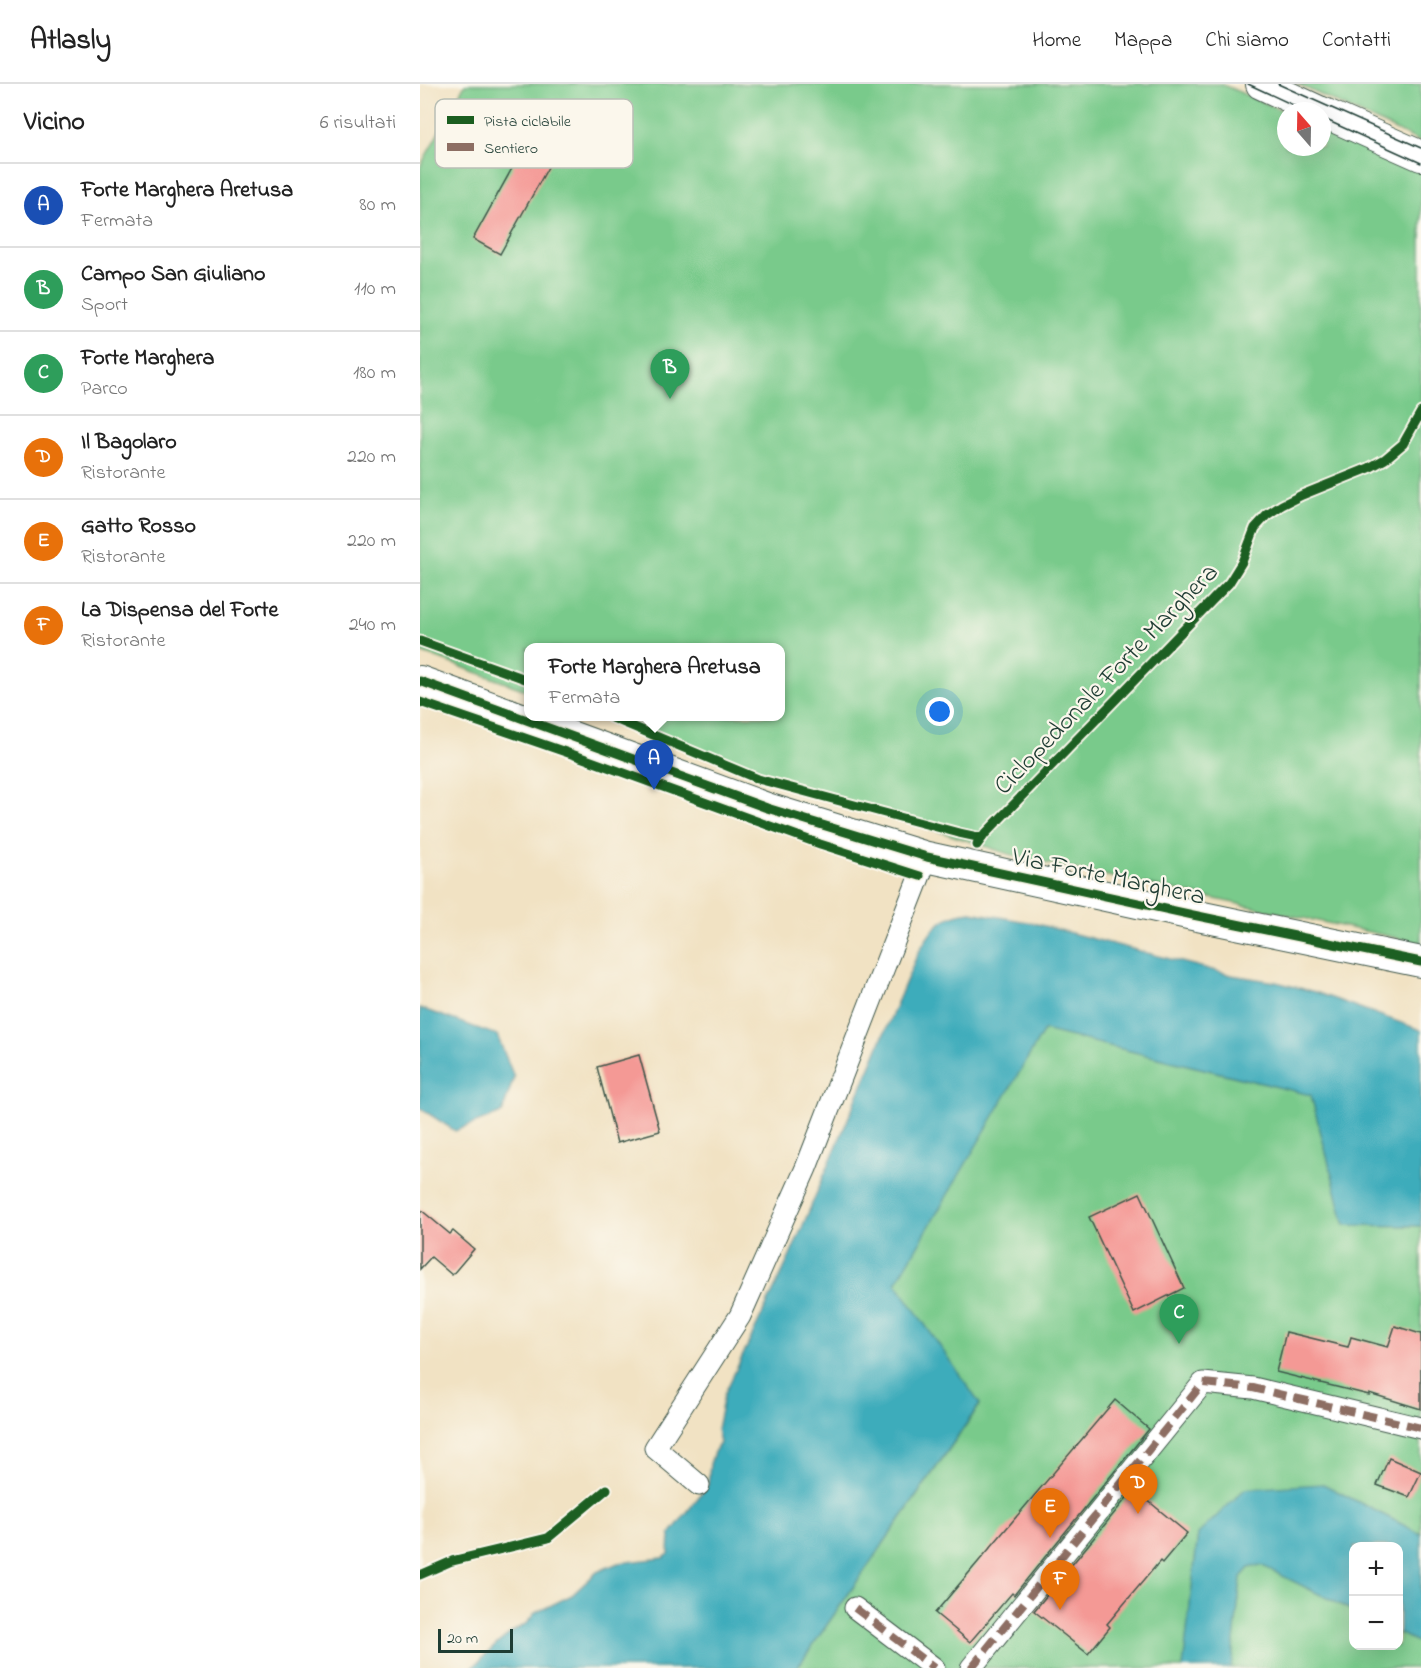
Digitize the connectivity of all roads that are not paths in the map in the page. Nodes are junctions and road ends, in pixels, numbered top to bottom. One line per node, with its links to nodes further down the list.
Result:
1 (1261, 84): 2 (street)
2 (1300, 102)
3 (1331, 116): 4 (street)
4 (1421, 156)
5 (420, 681): 6 (street, Via Forte Marghera)
6 (524, 719)
7 (529, 721): 8 (street, Via Forte Marghera)
8 (927, 857): 9 (street, Via Forte Marghera); 11 (street)
9 (1421, 962)
10 (1421, 1428): 14 (street)
11 (699, 1485)
12 (855, 1608): 13 (street)
13 (934, 1668)
14 (971, 1668)

